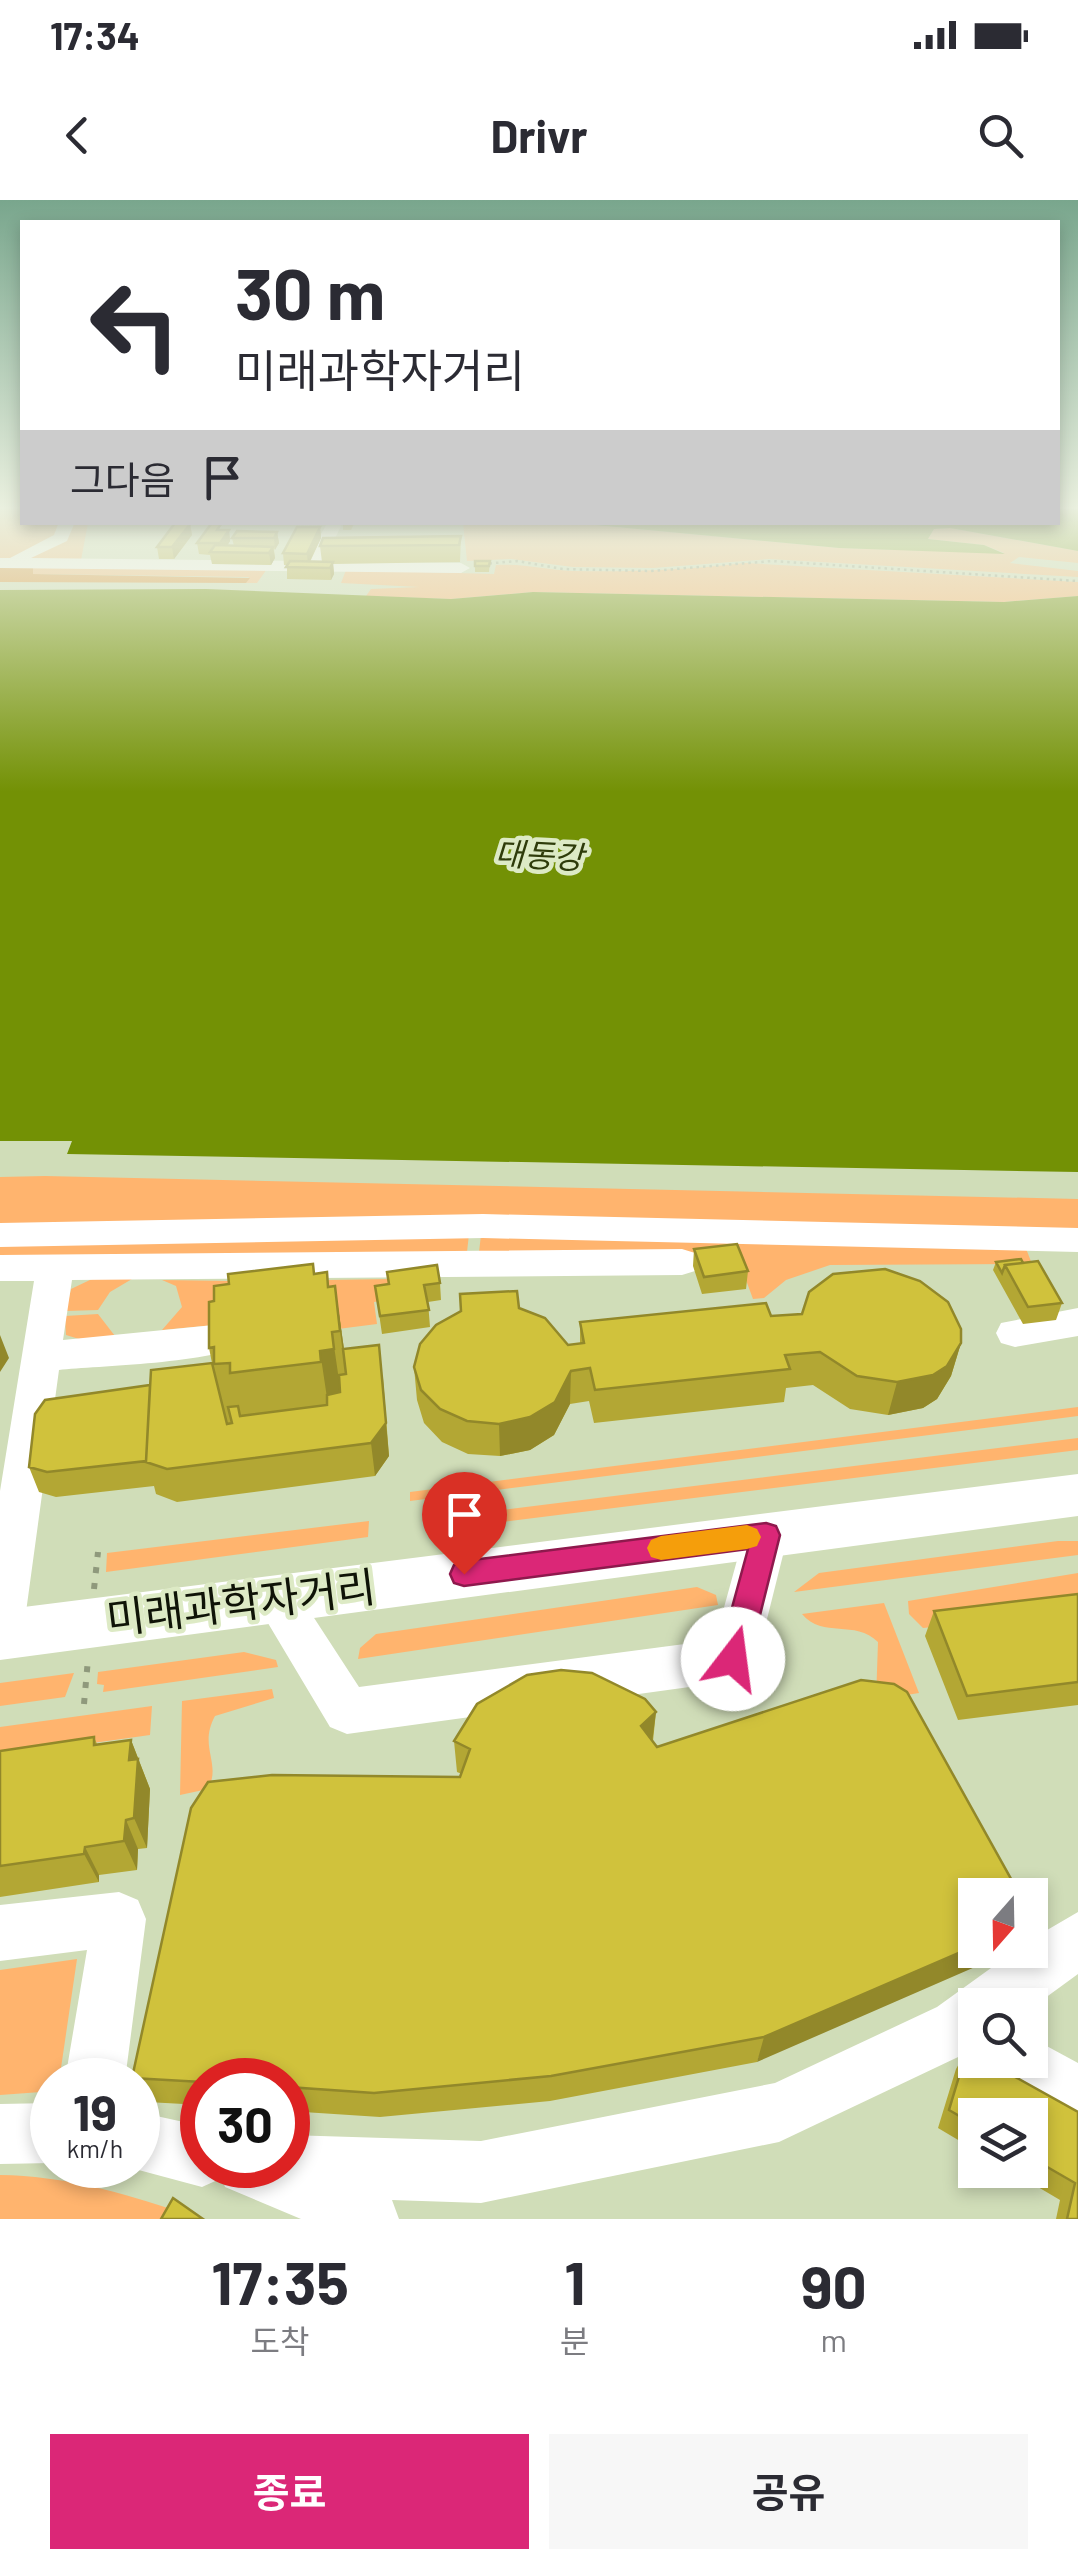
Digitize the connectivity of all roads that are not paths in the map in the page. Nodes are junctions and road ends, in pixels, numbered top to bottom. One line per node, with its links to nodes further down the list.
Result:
1 (0, 1235): 2 (street)
2 (1078, 1240)
3 (682, 1262): 4 (street)
4 (271, 1266): 5 (street); 9 (street)
5 (55, 1267): 6 (street); 9 (street)
6 (0, 1268)
7 (1078, 1322): 8 (street)
8 (1015, 1333)
9 (42, 1357): 13 (street)
10 (1078, 1494): 11 (main road, 미래과학자거리)
11 (766, 1535): 12 (main road, 미래과학자거리); 12 (street)
12 (276, 1598): 13 (main road, 미래과학자거리)
13 (0, 1634)
14 (0, 1933): 18 (street)
15 (1078, 1940): 16 (street)
16 (1016, 1988)
17 (958, 2028): 23 (street)
18 (98, 2058)
19 (1047, 2078): 20 (street)
20 (1078, 2095)
21 (30, 2133): 22 (street)
22 (0, 2134)
23 (310, 2168)
24 (302, 2188): 25 (street)
25 (368, 2219)

